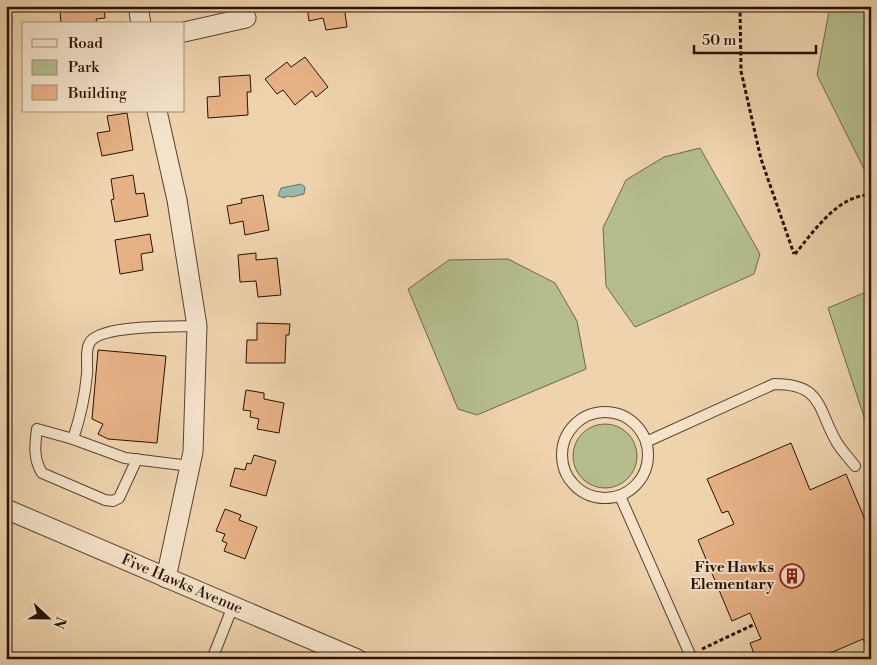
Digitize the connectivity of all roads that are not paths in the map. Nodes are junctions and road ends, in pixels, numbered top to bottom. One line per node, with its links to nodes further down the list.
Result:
1 (138, 6): 3 (street)
2 (246, 18): 4 (street)
3 (141, 22)
4 (185, 32)
5 (157, 112): 6 (street)
6 (197, 326): 7 (lane); 10 (street)
7 (73, 439): 9 (lane); 9 (lane)
8 (646, 442): 11 (lane); 12 (lane); 12 (lane)
9 (137, 460): 10 (lane)
10 (190, 466): 14 (street)
11 (855, 466)
12 (620, 496): 16 (lane)
13 (6, 509): 14 (street, Five Hawks Avenue)
14 (166, 578): 15 (street, Five Hawks Avenue)
15 (234, 606): 17 (lane); 18 (street, Five Hawks Avenue)
16 (691, 656)
17 (214, 658)
18 (357, 659)

